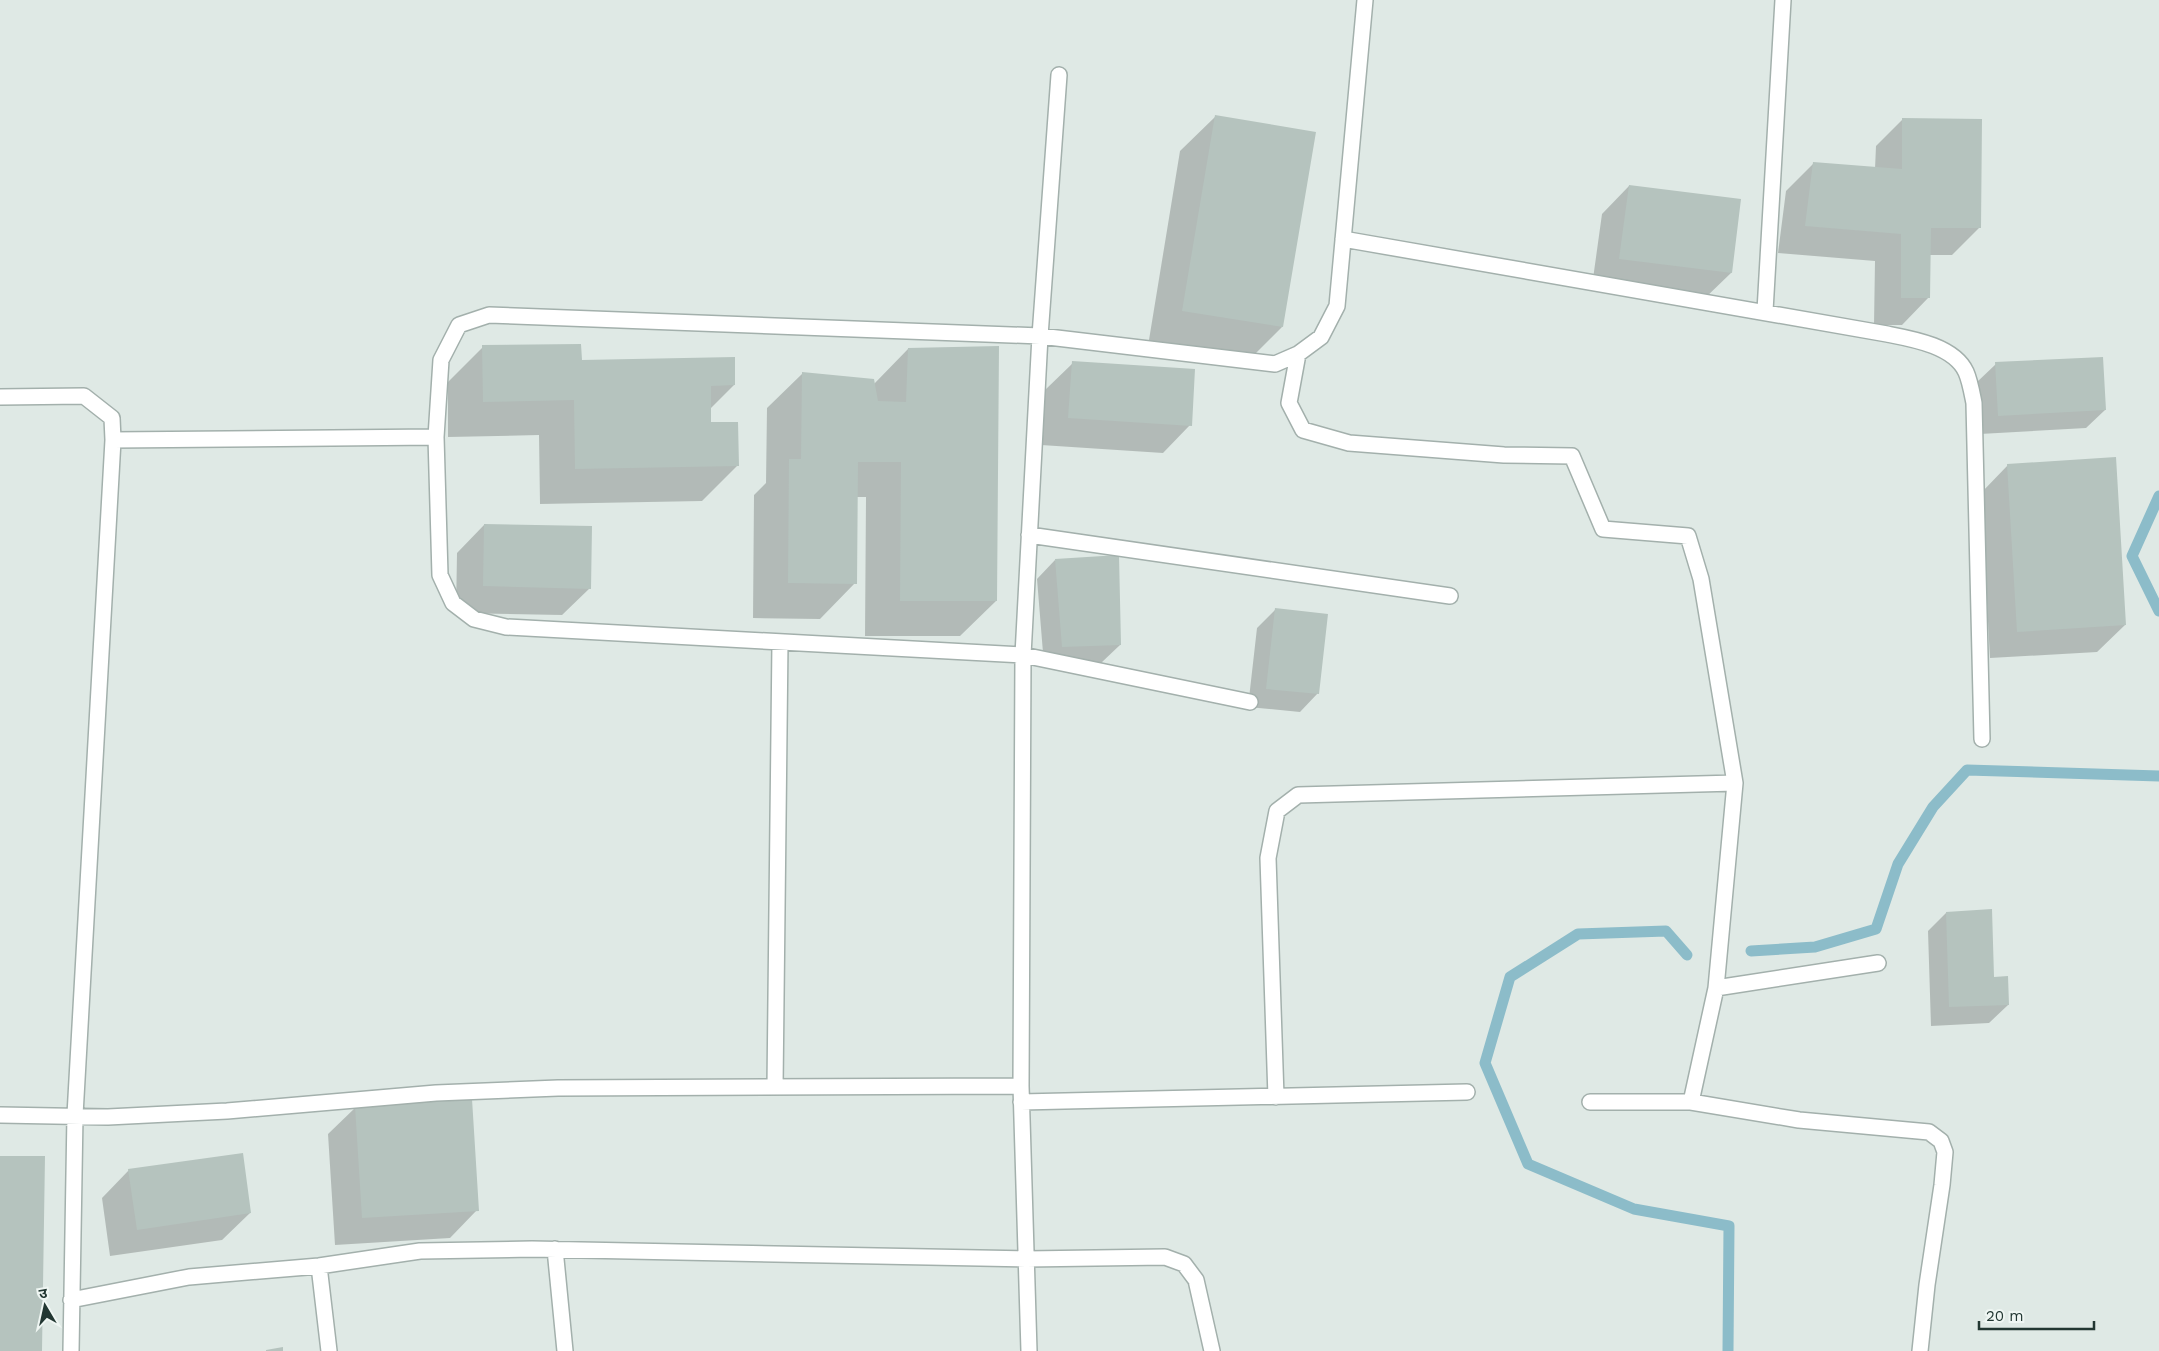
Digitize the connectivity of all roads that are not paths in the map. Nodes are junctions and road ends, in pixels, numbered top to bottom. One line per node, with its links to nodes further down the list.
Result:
1 (1365, 0): 4 (street)
2 (1783, 0): 5 (street)
3 (1059, 75): 6 (street)
4 (1343, 239): 5 (street); 7 (street)
5 (1765, 311): 16 (street)
6 (1040, 336): 7 (street); 9 (street); 11 (street)
7 (1298, 354): 17 (street)
8 (0, 397): 10 (street)
9 (436, 437): 10 (street); 13 (street)
10 (114, 440): 28 (street)
11 (1030, 535): 12 (street); 14 (street)
12 (1450, 596)
13 (780, 642): 14 (street); 21 (street)
14 (1023, 655): 15 (street); 20 (street)
15 (1250, 702)
16 (1982, 739)
17 (1735, 783): 19 (street); 23 (street)
18 (1878, 963): 19 (street)
19 (1716, 988): 26 (street)
20 (1021, 1086): 21 (street); 24 (street)
21 (775, 1087): 28 (street)
22 (1467, 1092): 23 (street)
23 (1276, 1097): 24 (street)
24 (1021, 1102): 30 (street)
25 (1590, 1102): 26 (street)
26 (1691, 1102): 38 (street)
27 (0, 1115): 28 (street)
28 (75, 1115): 32 (street)
29 (555, 1249): 30 (street); 31 (street); 35 (street)
30 (1026, 1258): 36 (street); 37 (street)
31 (319, 1266): 32 (street); 34 (street)
32 (71, 1300): 33 (street)
33 (70, 1351)
34 (329, 1351)
35 (566, 1351)
36 (1029, 1351)
37 (1212, 1351)
38 (1920, 1351)

